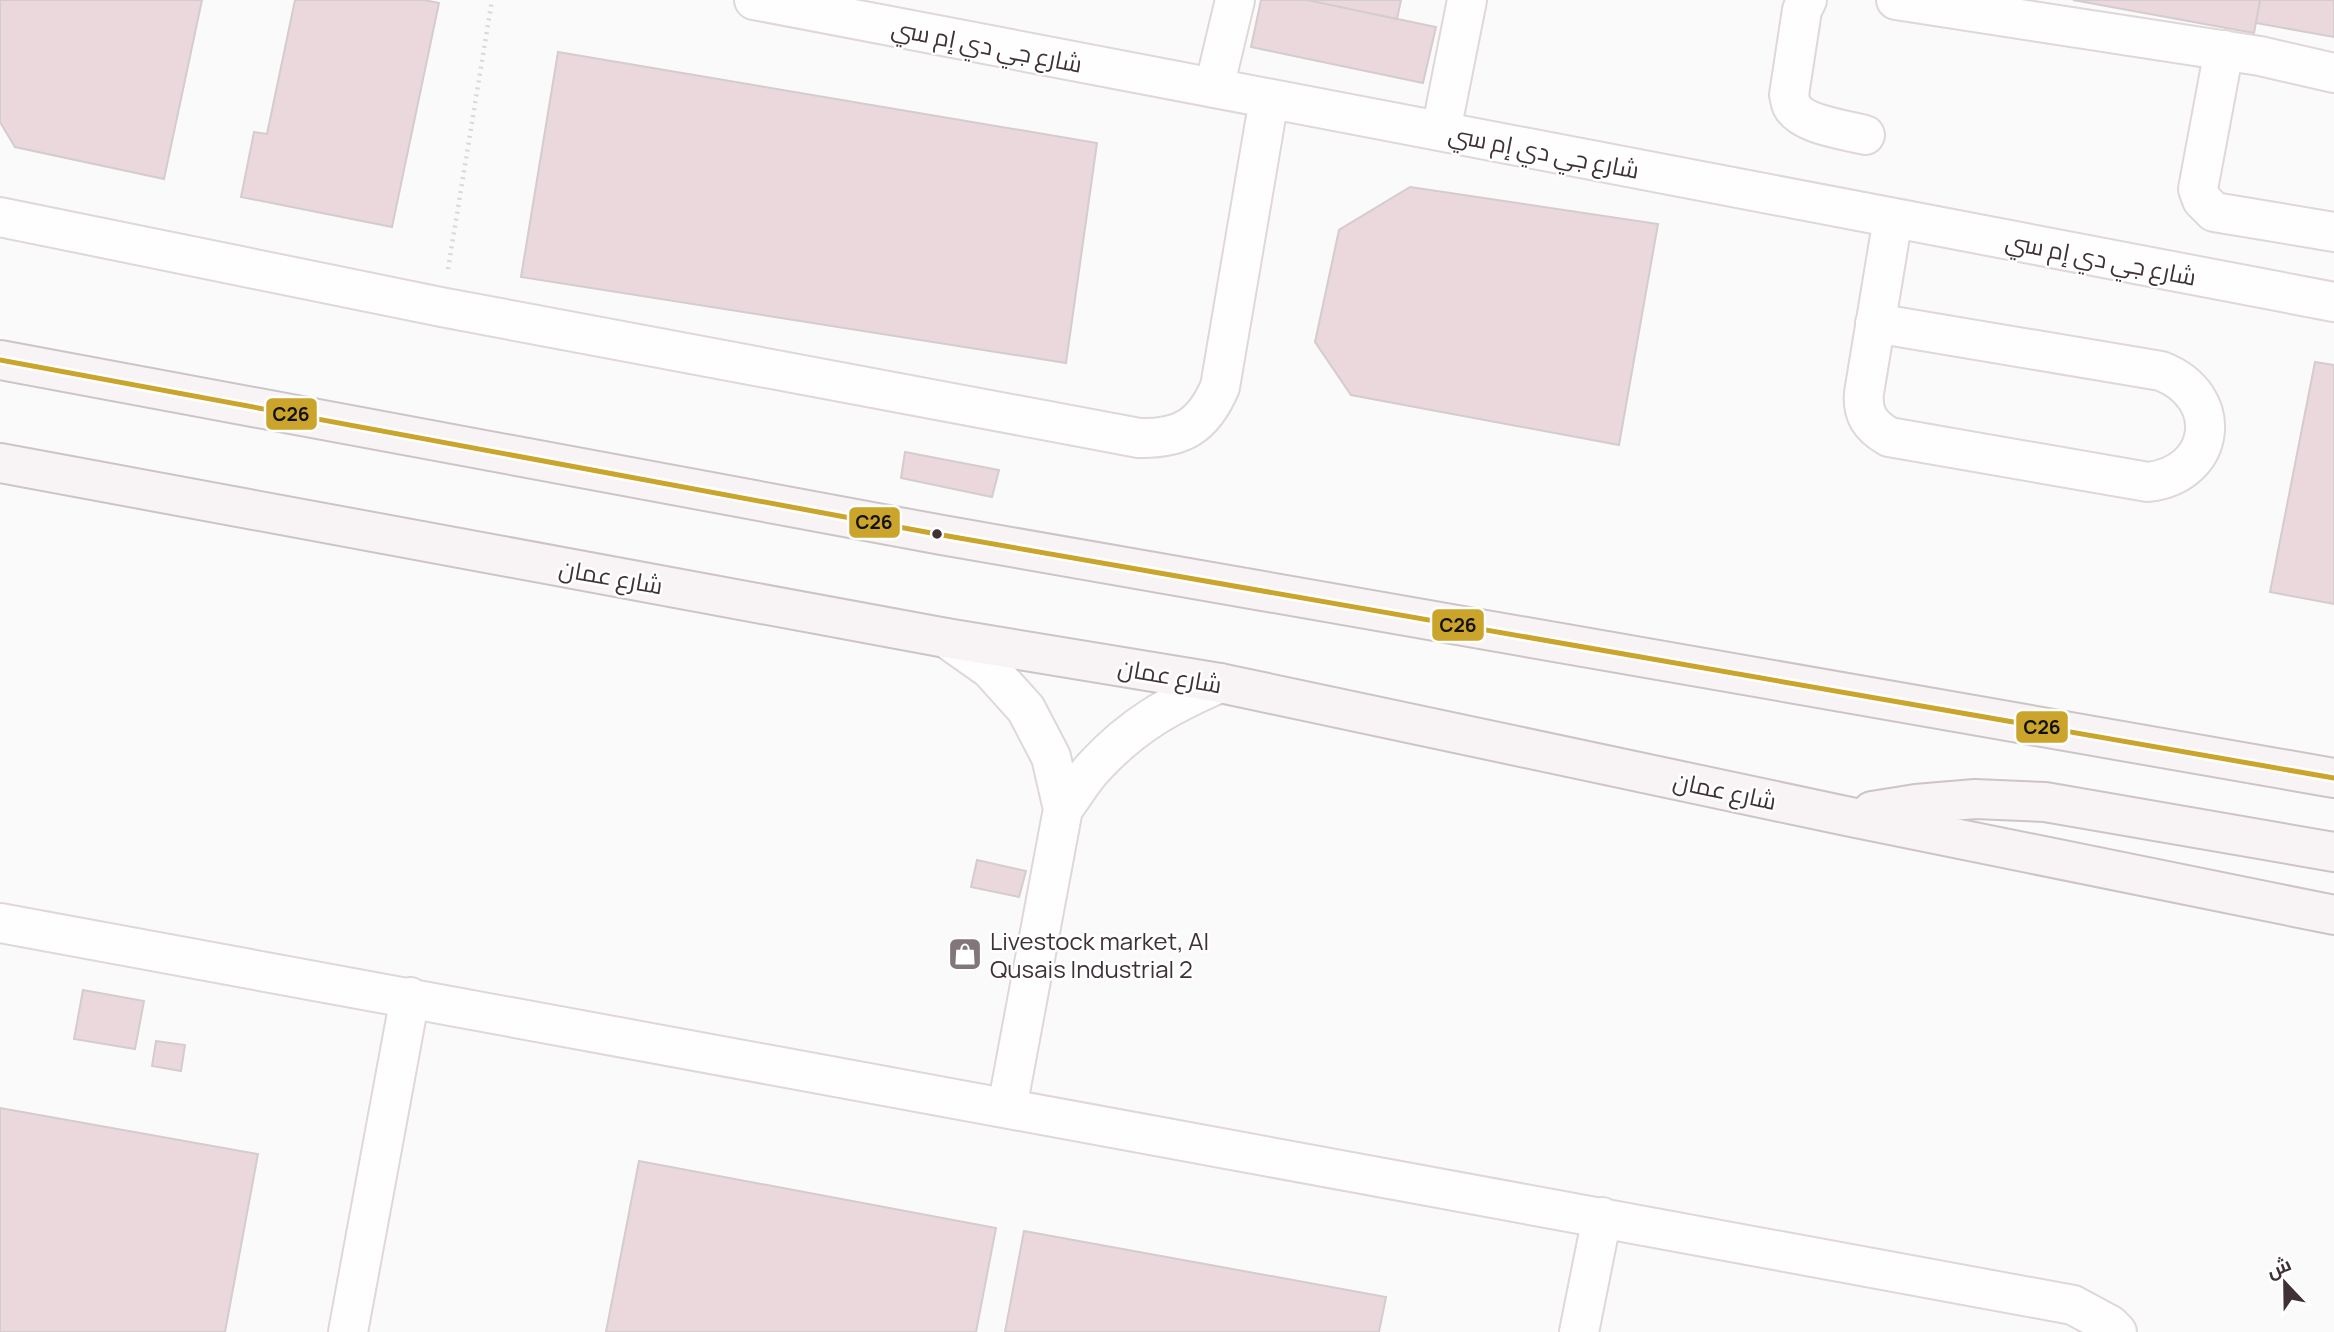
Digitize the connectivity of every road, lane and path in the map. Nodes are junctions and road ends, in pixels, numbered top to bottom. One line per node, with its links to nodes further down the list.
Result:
1 (492, 0): 17 (path)
2 (754, 0): 9 (street, شارع جي دي إم سي)
3 (1235, 0): 9 (street)
4 (1467, 0): 11 (street)
5 (1807, 0): 12 (street)
6 (1896, 0): 7 (street)
7 (2224, 50): 8 (street); 15 (street)
8 (2334, 73)
9 (1214, 88): 10 (street, شارع جي دي إم سي)
10 (1269, 99): 11 (street, شارع جي دي إم سي); 17 (street)
11 (1441, 131): 14 (street, شارع جي دي إم سي)
12 (1865, 135)
13 (0, 217): 17 (street)
14 (1894, 218): 16 (street, شارع جي دي إم سي); 18 (street)
15 (2334, 232)
16 (2334, 302)
17 (442, 307)
18 (1875, 323): 18 (street)
19 (2, 359): 23 (main road)
20 (0, 463): 21 (main road, شارع عمان)
21 (946, 638): 22 (main road, شارع عمان); 24 (street)
22 (1220, 683): 24 (street); 25 (main road, شارع عمان)
23 (2334, 778)
24 (1063, 809): 30 (street)
25 (1846, 816): 26 (main road); 27 (main road, شارع عمان)
26 (2334, 852)
27 (2334, 915)
28 (0, 923): 29 (street)
29 (410, 997): 30 (street); 32 (street)
30 (1007, 1108): 31 (street)
31 (1602, 1217): 33 (street); 34 (street)
32 (348, 1332)
33 (1579, 1332)
34 (2117, 1332)

